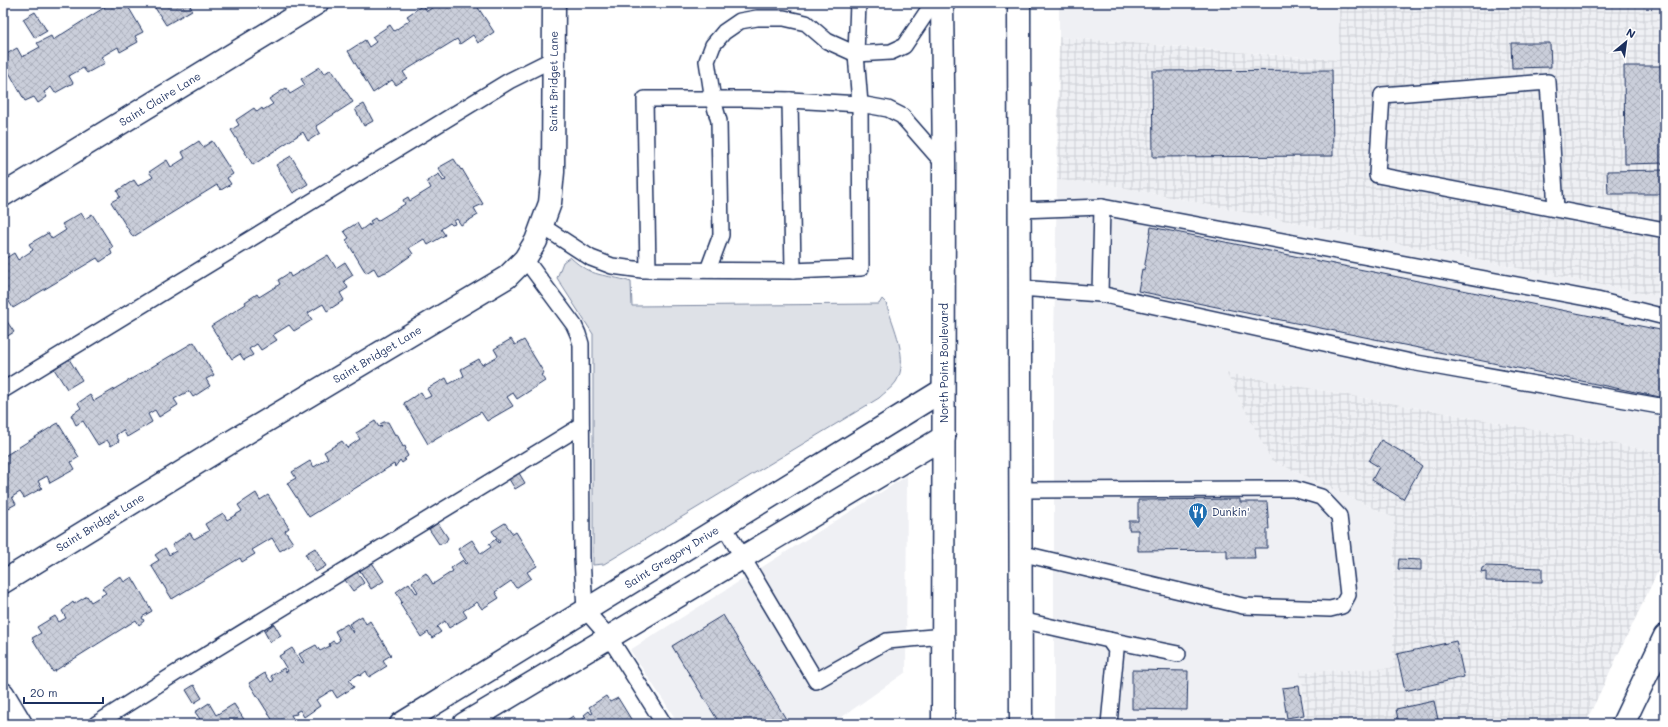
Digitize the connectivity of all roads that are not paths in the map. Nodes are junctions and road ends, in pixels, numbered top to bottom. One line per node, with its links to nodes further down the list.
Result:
1 (317, 3): 13 (street, Saint Claire Lane)
2 (554, 3): 8 (street, Saint Bridget Lane)
3 (858, 3): 7 (lane)
4 (933, 3): 7 (lane)
5 (942, 3): 12 (street, North Point Boulevard)
6 (1019, 3): 16 (street)
7 (856, 54): 9 (lane); 11 (lane)
8 (554, 58): 17 (street, Saint Bridget Lane); 26 (lane)
9 (713, 100): 10 (lane); 20 (lane); 21 (lane)
10 (790, 100): 11 (lane); 22 (lane)
11 (860, 104): 12 (lane); 22 (lane)
12 (944, 164): 27 (street, North Point Boulevard)
13 (3, 194)
14 (1102, 207): 16 (lane); 24 (lane); 25 (lane)
15 (1556, 209): 15 (lane); 18 (lane)
16 (1020, 210): 23 (street)
17 (542, 226): 19 (street, Saint Bridget Lane); 20 (lane)
18 (1665, 230)
19 (525, 259): 29 (lane); 35 (street, Saint Bridget Lane)
20 (648, 270): 21 (lane)
21 (708, 270): 22 (lane)
22 (793, 271)
23 (1020, 288): 24 (lane); 31 (street)
24 (1100, 294): 28 (lane)
25 (1665, 317)
26 (3, 390)
27 (943, 390): 30 (street, North Point Boulevard); 32 (street, Saint Gregory Drive)
28 (1665, 407)
29 (581, 426): 36 (lane); 45 (lane)
30 (944, 437): 34 (street); 38 (street, North Point Boulevard)
31 (1020, 490): 33 (street); 33 (lane)
32 (724, 526): 34 (lane); 36 (street, Saint Gregory Drive)
33 (1020, 553): 37 (street)
34 (742, 558): 38 (lane); 40 (street)
35 (3, 582)
36 (585, 610): 40 (lane); 46 (street, Saint Gregory Drive)
37 (1021, 620): 41 (lane); 50 (street)
38 (944, 636): 49 (street, North Point Boulevard)
39 (1665, 636): 52 (street)
40 (610, 637): 47 (street); 48 (lane)
41 (1109, 640): 42 (lane); 51 (lane)
42 (1178, 654)
43 (3, 694): 44 (street)
44 (21, 724)
45 (96, 724)
46 (401, 724)
47 (464, 724)
48 (664, 724)
49 (943, 724)
50 (1021, 724)
51 (1109, 724)
52 (1623, 724)

